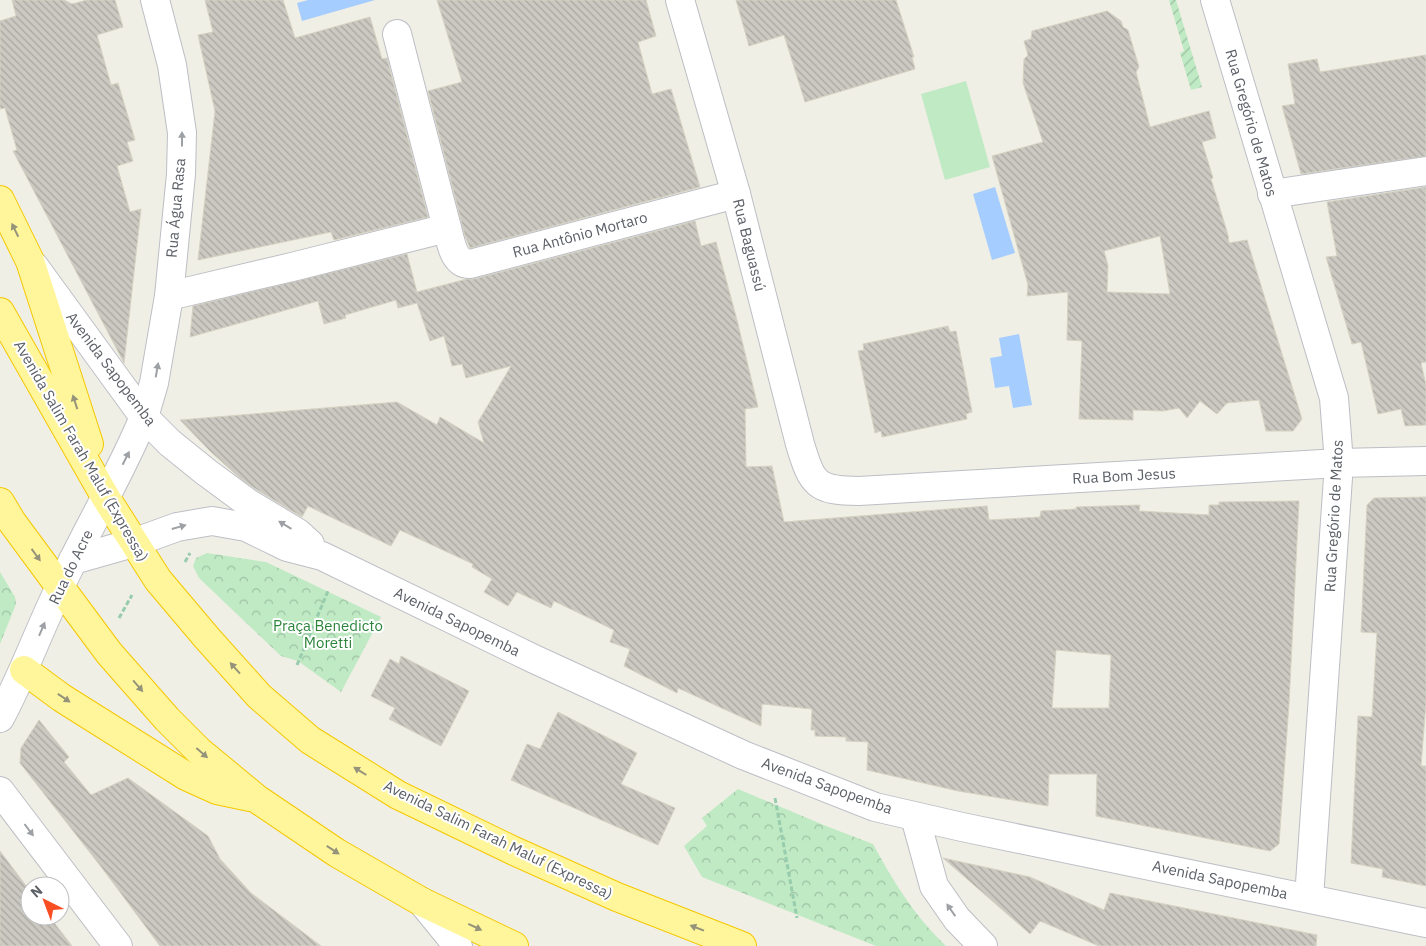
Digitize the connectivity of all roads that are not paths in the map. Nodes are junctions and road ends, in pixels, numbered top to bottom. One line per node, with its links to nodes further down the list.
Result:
1 (155, 0): 11 (street, Rua Água Rasa, one-way to 1)
2 (680, 0): 6 (street, Rua Baguassú)
3 (1215, 0): 7 (street, Rua Gregório de Matos)
4 (397, 34): 9 (street, Rua Antônio Mortaro)
5 (1426, 171): 7 (street)
6 (736, 194): 9 (street, Rua Antônio Mortaro); 16 (street, Rua Baguassú)
7 (1272, 194): 15 (street, Rua Gregório de Matos)
8 (0, 200): 10 (highway, one-way to 8)
9 (447, 228): 11 (street)
10 (30, 261): 13 (street, Avenida Sapopemba); 17 (highway, one-way to 10)
11 (168, 296): 13 (street, Rua Água Rasa, one-way to 11)
12 (0, 312): 17 (highway, Avenida Salim Farah Maluf (Expressa))
13 (144, 417): 17 (street, Rua do Acre, one-way to 13); 20 (street, Avenida Sapopemba, one-way to 13)
14 (1426, 461): 15 (street, Rua Bom Jesus)
15 (1339, 463): 16 (street, Rua Bom Jesus); 28 (street, Rua Gregório de Matos)
16 (823, 487)
17 (106, 498): 19 (highway, Avenida Salim Farah Maluf (Expressa)); 21 (street, Rua do Acre)
18 (0, 502): 22 (highway, one-way to 22)
19 (133, 543): 20 (street, Avenida Sapopemba, one-way to 20); 21 (street, Avenida Sapopemba); 34 (highway, Avenida Salim Farah Maluf (Expressa), one-way to 19)
20 (322, 556): 27 (street, Avenida Sapopemba)
21 (74, 560): 22 (street, Rua do Acre)
22 (60, 587): 23 (street, Rua do Acre, one-way to 22); 26 (highway, one-way to 26)
23 (24, 670): 24 (street, Rua do Acre); 26 (highway, one-way to 26)
24 (2, 709)
25 (0, 791): 31 (street, one-way to 31)
26 (256, 799): 29 (highway, one-way to 29)
27 (915, 817): 28 (street, Avenida Sapopemba); 35 (street, one-way to 27)
28 (1309, 898): 30 (street, Avenida Sapopemba)
29 (422, 902): 32 (street); 33 (highway, one-way to 33)
30 (1426, 923)
31 (118, 946)
32 (458, 946)
33 (514, 946)
34 (742, 946)
35 (983, 946)

